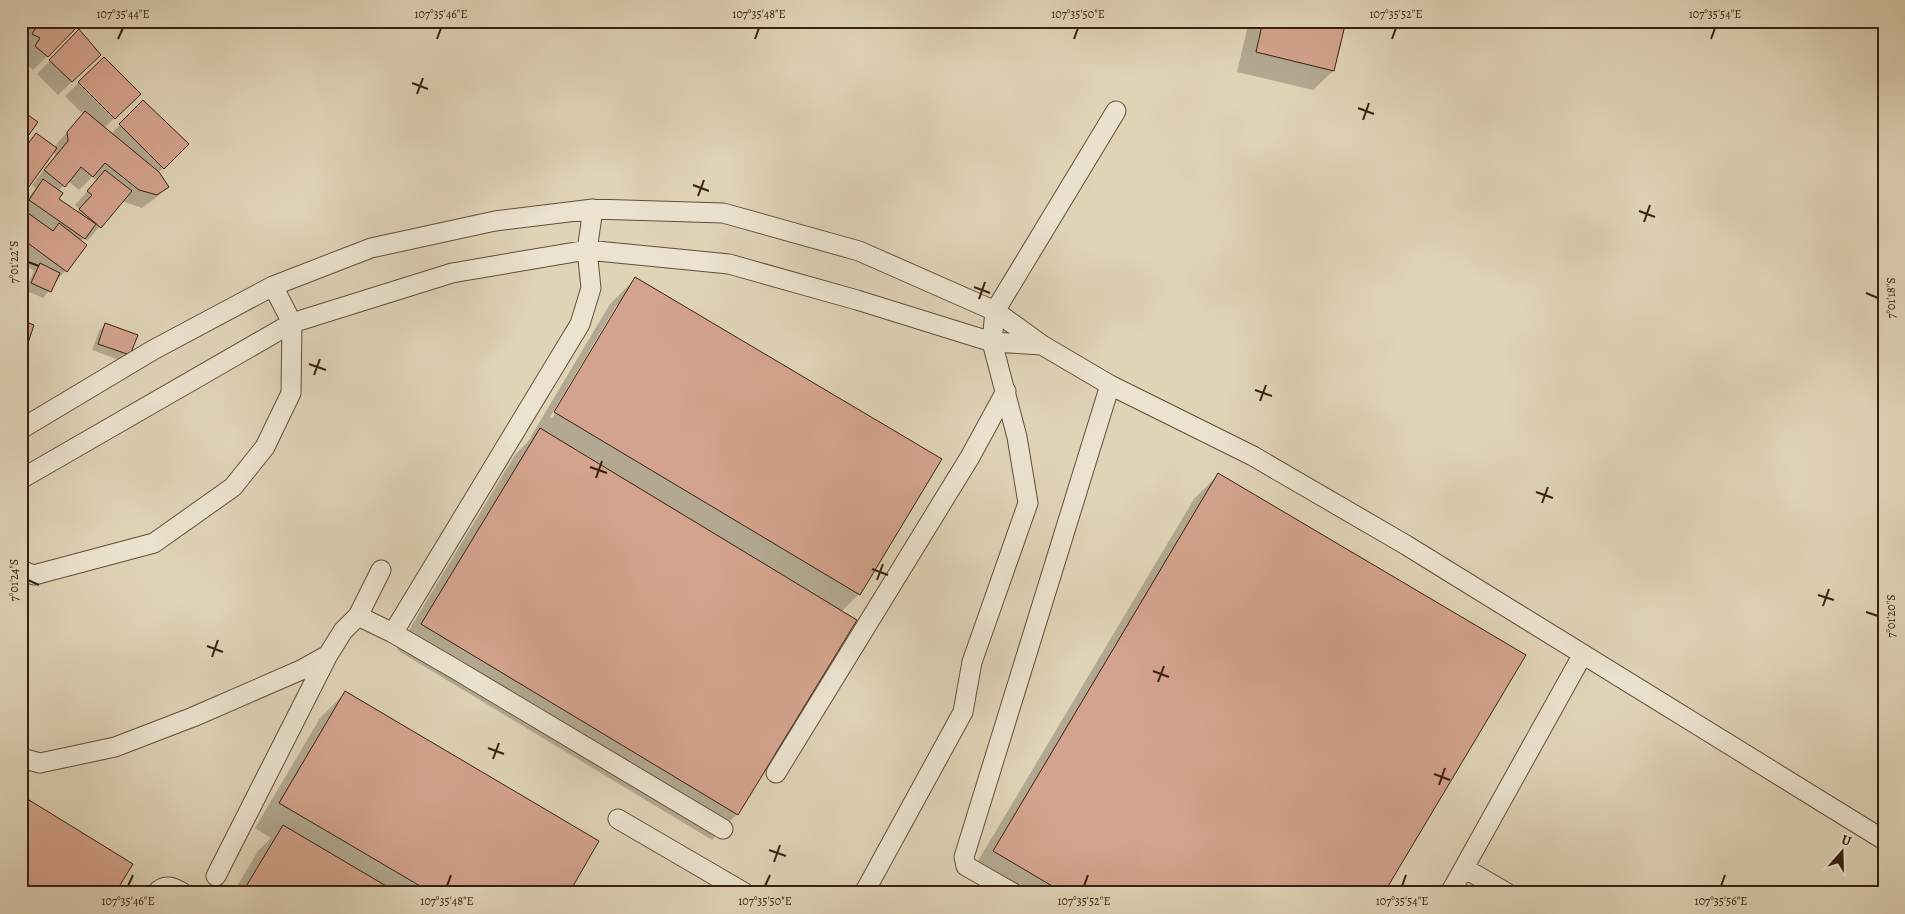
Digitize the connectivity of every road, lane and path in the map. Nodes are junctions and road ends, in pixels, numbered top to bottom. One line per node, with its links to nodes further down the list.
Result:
1 (1116, 111): 5 (lane)
2 (593, 209): 3 (lane); 4 (lane); 5 (lane)
3 (587, 250): 6 (lane); 7 (lane); 16 (lane)
4 (273, 286): 6 (lane); 11 (lane)
5 (995, 311): 7 (lane); 8 (lane)
6 (292, 323): 12 (lane); 13 (lane)
7 (992, 342): 8 (lane); 10 (lane)
8 (1042, 346): 9 (lane)
9 (1110, 386): 17 (lane); 30 (lane)
10 (1006, 391): 20 (lane); 29 (lane)
11 (21, 429)
12 (21, 479)
13 (21, 570)
14 (380, 570): 15 (lane)
15 (358, 616): 16 (lane); 18 (lane)
16 (393, 633): 22 (lane)
17 (1583, 654): 23 (lane); 24 (lane)
18 (328, 655): 19 (lane); 25 (lane)
19 (21, 758)
20 (776, 773)
21 (618, 819): 28 (lane)
22 (723, 829)
23 (1884, 840)
24 (1464, 868): 31 (lane); 32 (lane)
25 (216, 876)
26 (156, 893): 27 (lane)
27 (183, 893)
28 (745, 893)
29 (864, 893)
30 (1013, 893)
31 (1450, 893)
32 (1507, 893)

